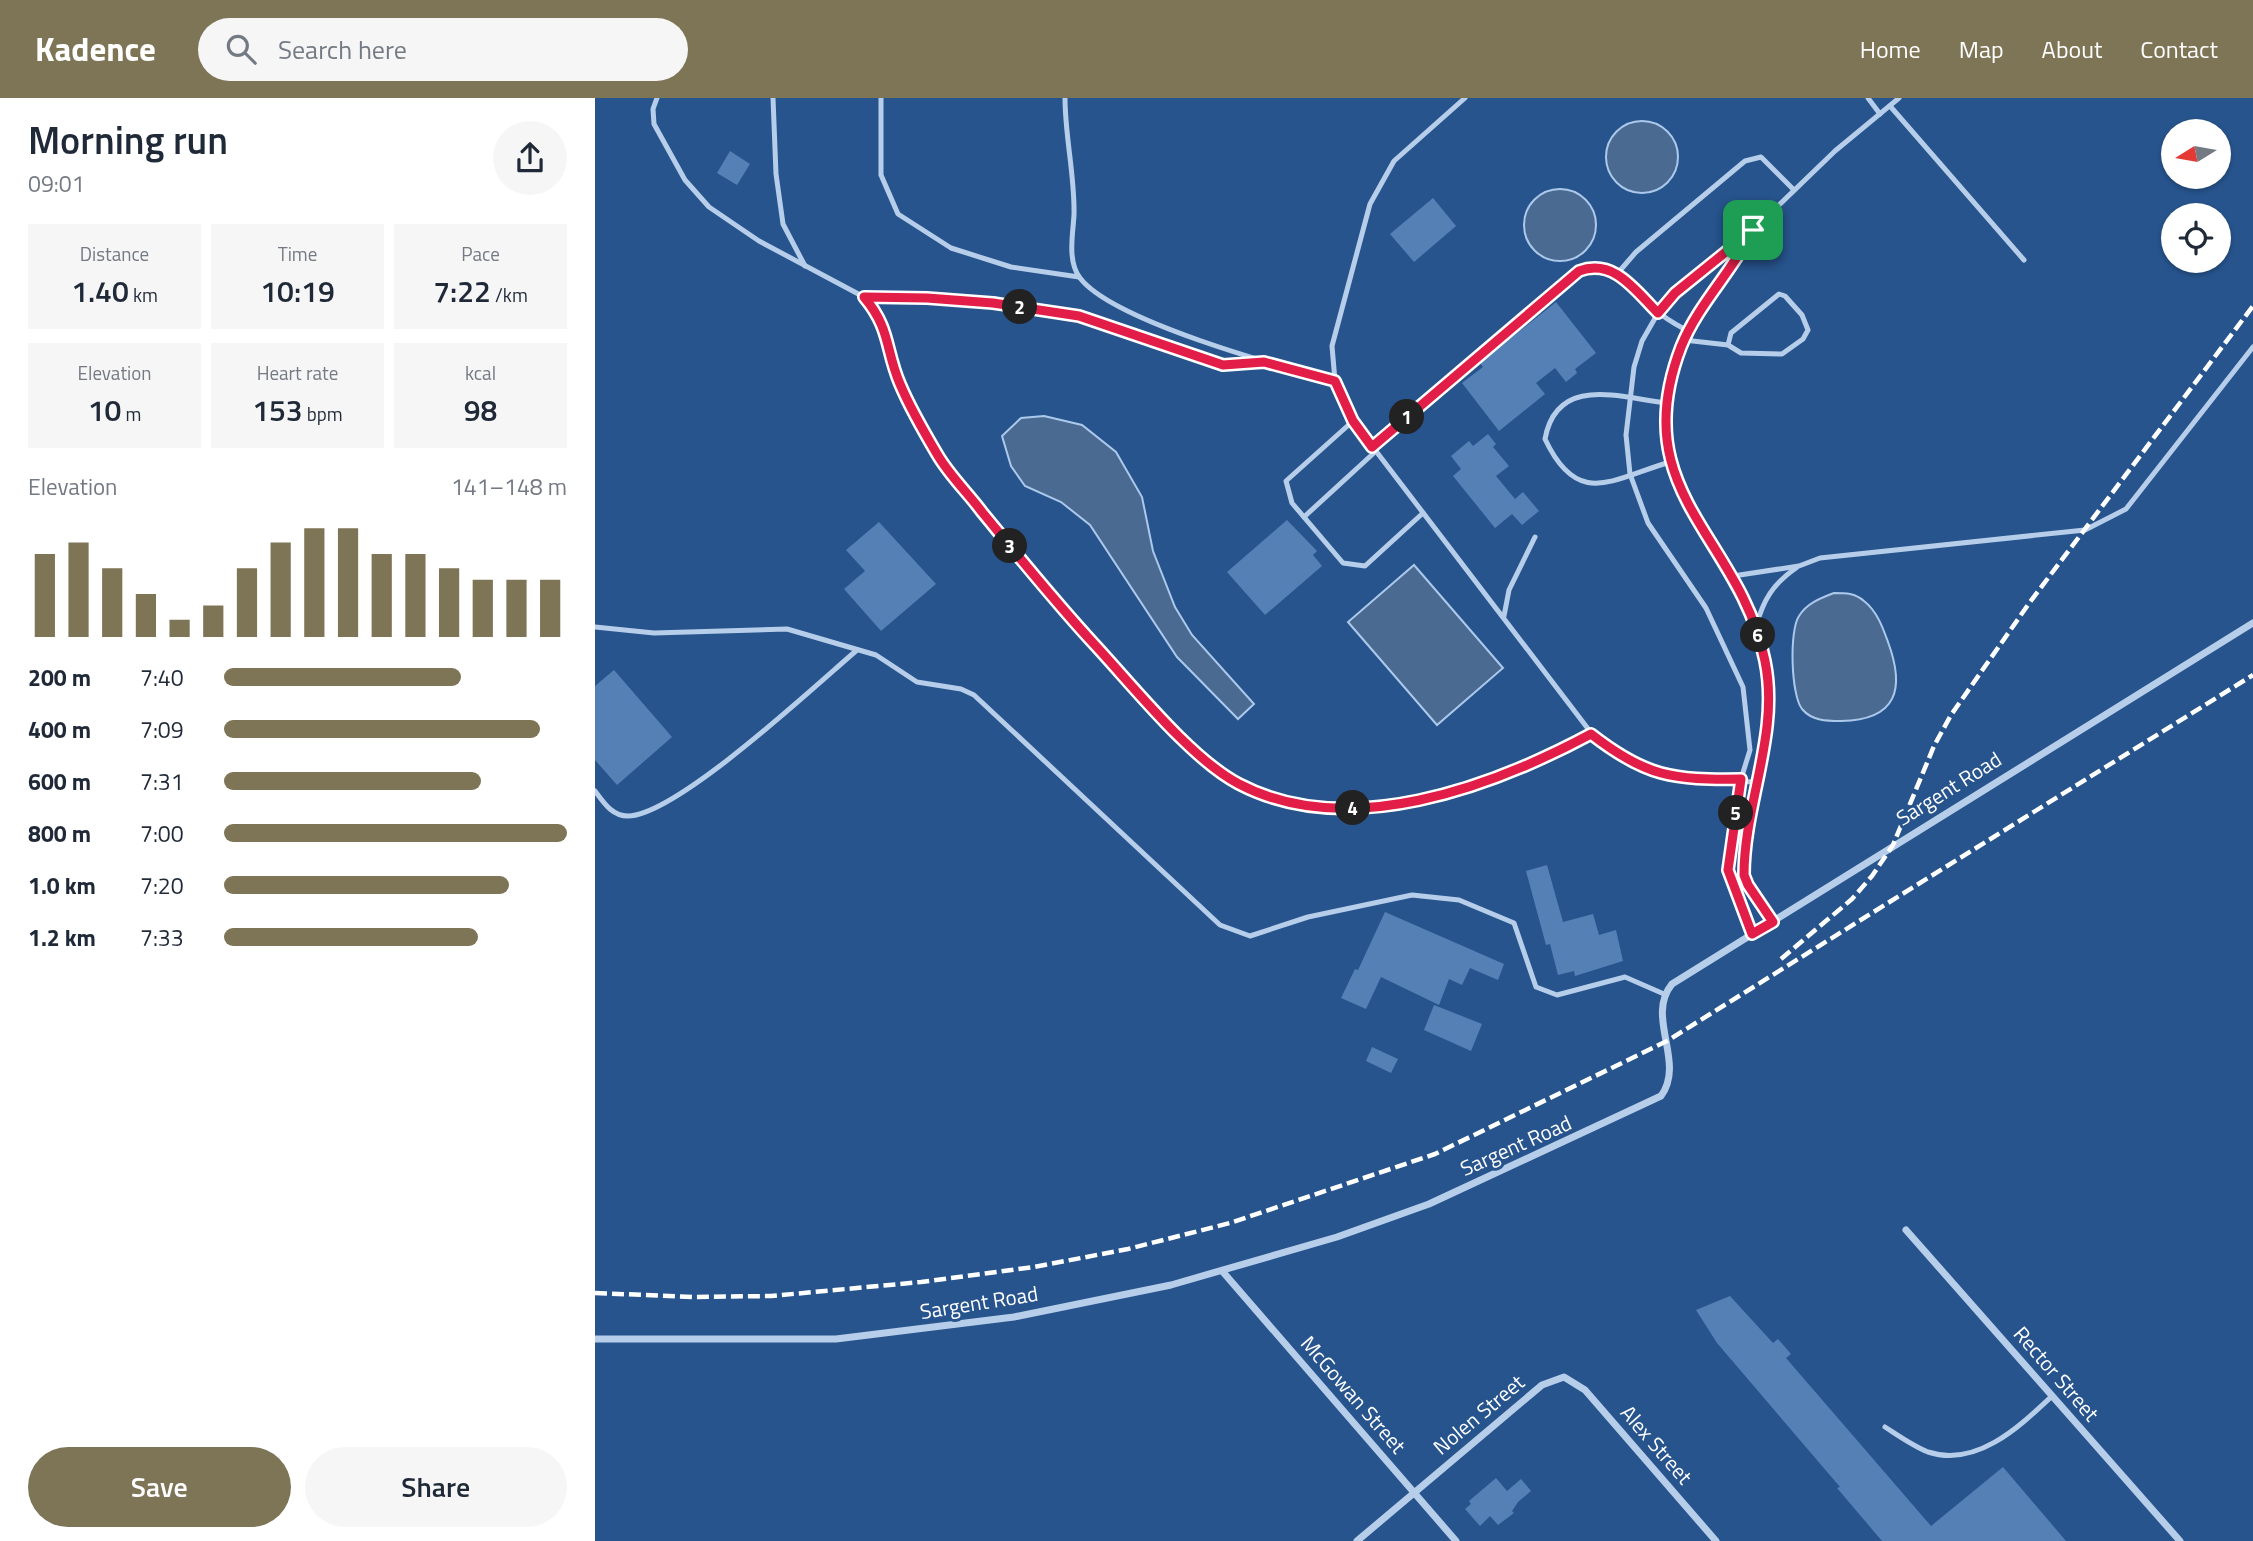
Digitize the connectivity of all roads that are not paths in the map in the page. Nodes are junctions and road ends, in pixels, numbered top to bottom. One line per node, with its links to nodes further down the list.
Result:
1 (657, 98): 13 (lane)
2 (773, 98): 13 (lane)
3 (881, 98): 15 (lane)
4 (1065, 98): 15 (lane)
5 (1465, 98): 23 (lane)
6 (1868, 98): 9 (lane)
7 (1899, 98): 8 (lane)
8 (1890, 106): 9 (lane); 12 (lane)
9 (1880, 114): 10 (lane)
10 (1794, 190): 11 (lane); 14 (lane)
11 (1753, 230): 17 (lane); 18 (lane)
12 (2024, 260)
13 (806, 266): 16 (lane)
14 (1617, 274): 17 (lane); 27 (lane)
15 (1079, 277): 22 (lane)
16 (864, 297): 22 (lane); 40 (lane)
17 (1658, 313): 18 (lane); 24 (lane)
18 (1688, 331): 19 (lane)
19 (1684, 340): 20 (lane); 25 (lane)
20 (1728, 345): 20 (lane)
21 (2253, 347): 33 (lane)
22 (1264, 362): 23 (lane)
23 (1335, 381): 26 (lane)
24 (1630, 399): 25 (lane); 29 (lane); 29 (lane)
25 (1667, 403): 28 (lane)
26 (1353, 421): 27 (lane); 31 (lane)
27 (1374, 449): 30 (lane); 31 (lane)
28 (1670, 462): 29 (lane); 34 (lane)
29 (1630, 474): 41 (lane)
30 (1423, 513): 31 (lane); 35 (lane)
31 (1304, 517)
32 (1535, 537): 35 (lane)
33 (1799, 566): 34 (lane); 38 (lane)
34 (1733, 576): 38 (lane)
35 (1504, 616): 40 (lane)
36 (2253, 623): 44 (street, Sargent Road)
37 (595, 627): 39 (lane)
38 (1755, 628): 42 (lane)
39 (857, 650): 43 (lane); 46 (lane)
40 (1591, 734): 41 (lane)
41 (1741, 779): 42 (lane); 45 (lane)
42 (1757, 782): 44 (lane)
43 (595, 791)
44 (1773, 922): 45 (street, Sargent Road)
45 (1752, 934): 46 (street, Sargent Road)
46 (1664, 994): 48 (street, Sargent Road)
47 (1906, 1230): 51 (street, Rector Street)
48 (1223, 1272): 49 (street, Sargent Road); 53 (street, McGowan Street)
49 (595, 1339)
50 (1564, 1377): 53 (street, Nolen Street); 56 (street, Alex Street)
51 (2052, 1396): 52 (lane); 57 (street, Rector Street)
52 (1885, 1427)
53 (1414, 1493): 54 (street, Nolen Street); 55 (street, McGowan Street)
54 (1357, 1541)
55 (1456, 1541)
56 (1716, 1541)
57 (2180, 1541)

